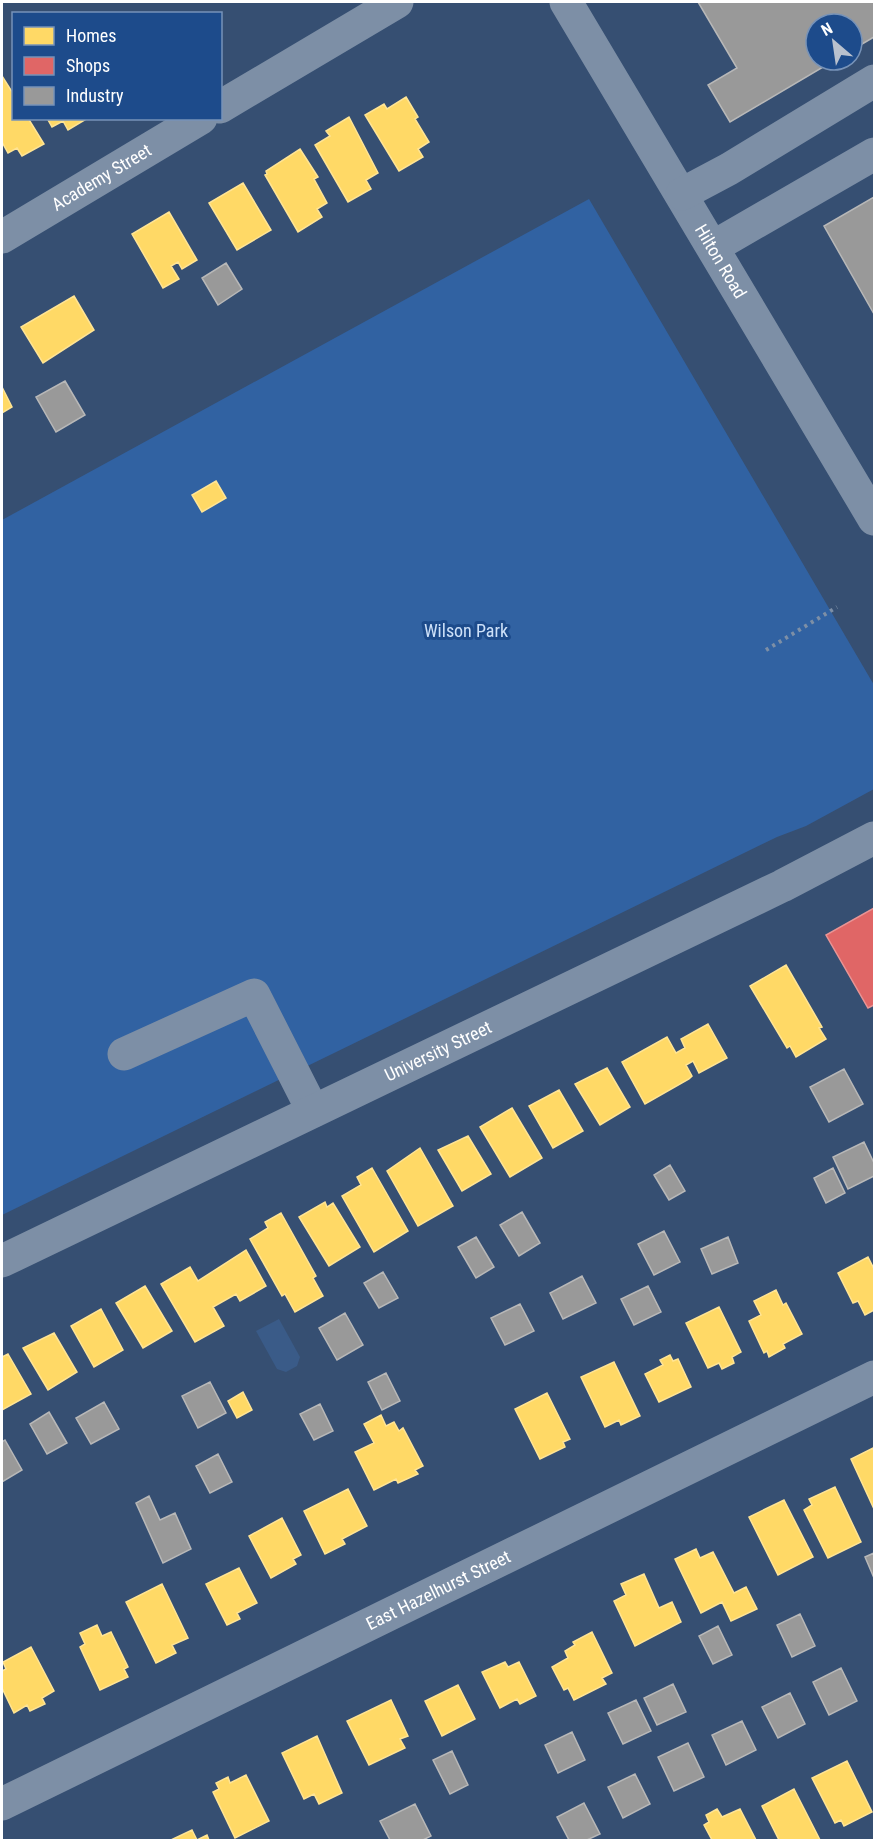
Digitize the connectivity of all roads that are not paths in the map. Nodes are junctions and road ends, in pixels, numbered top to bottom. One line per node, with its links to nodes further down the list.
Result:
1 (397, 2): 4 (street)
2 (566, 2): 7 (street, Hilton Road)
3 (874, 81): 7 (street)
4 (222, 106)
5 (198, 120): 8 (street, Academy Street)
6 (874, 154): 9 (street)
7 (682, 194): 9 (street, Hilton Road)
8 (2, 237)
9 (713, 247): 10 (street, Hilton Road)
10 (874, 519)
11 (874, 838): 13 (street, University Street)
12 (124, 1054): 13 (street)
13 (313, 1111): 14 (street, University Street)
14 (2, 1261)
15 (874, 1377): 16 (street, East Hazelhurst Street)
16 (2, 1804)

